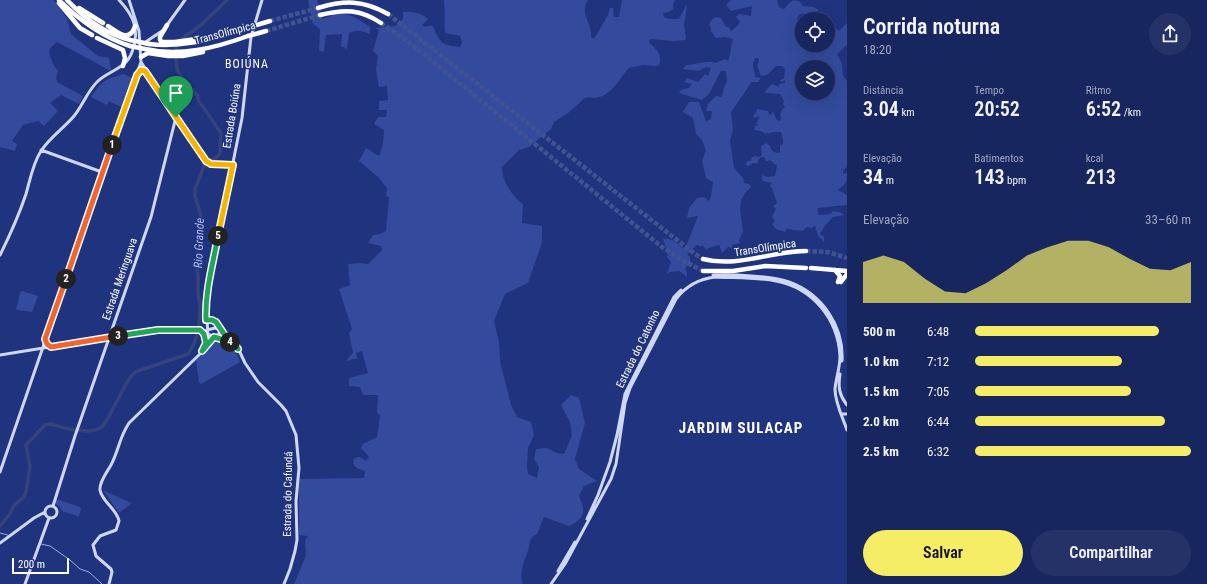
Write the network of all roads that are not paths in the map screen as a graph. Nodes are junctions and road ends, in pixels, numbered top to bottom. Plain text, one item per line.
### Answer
1 (58, 0) edge
2 (67, 0) edge
3 (70, 0) edge
4 (119, 0) edge
5 (124, 0) edge
6 (129, 0) edge
7 (185, 0) edge
8 (262, 0) edge
9 (318, 8) tunnel mouth
10 (388, 14) tunnel mouth
11 (320, 15) tunnel mouth
12 (270, 21) tunnel mouth
13 (103, 23) dead end
14 (381, 23) tunnel mouth
15 (167, 25) junction
16 (108, 26) dead end
17 (135, 26) junction
18 (266, 31) tunnel mouth
19 (92, 36) dead end
20 (97, 38) dead end
21 (174, 44) junction
22 (143, 50) junction
23 (169, 54) junction
24 (141, 60) junction
25 (122, 66) junction
26 (145, 71) junction
27 (137, 75) junction
28 (176, 117) junction
29 (179, 122) junction
30 (174, 124) junction
31 (43, 151) junction
32 (233, 165) junction
33 (101, 171) junction
34 (806, 251) tunnel mouth
35 (0, 255) edge
36 (703, 259) tunnel mouth
37 (806, 268) dead end
38 (811, 268) dead end
39 (835, 270) junction
40 (703, 271) tunnel mouth
41 (847, 273) edge
42 (786, 282) junction
43 (206, 320) junction
44 (207, 329) junction
45 (201, 331) junction
46 (222, 331) junction
47 (208, 334) junction
48 (214, 337) junction
49 (109, 338) junction
50 (45, 339) junction
51 (206, 343) junction
52 (51, 347) junction
53 (42, 348) junction
54 (238, 349) junction
55 (34, 350) junction
56 (202, 351) junction
57 (0, 355) edge
58 (40, 355) junction
59 (847, 405) edge
60 (841, 414) junction
61 (847, 414) edge
62 (847, 422) edge
63 (847, 429) edge
64 (0, 456) edge
65 (5, 458) junction
66 (610, 462) junction
67 (616, 464) junction
68 (0, 472) edge
69 (605, 478) junction
70 (611, 479) junction
71 (53, 506) junction
72 (44, 514) junction
73 (49, 518) junction
74 (0, 543) edge
75 (25, 584) edge
76 (109, 584) edge
77 (284, 584) edge
78 (550, 584) edge

1 - 19 highway
1 - 22 highway, bridge
2 - 21 highway, TransOlímpica, bridge
3 - 13 highway
4 - 5 street
4 - 17 street
6 - 22 street
7 - 15 street
8 - 32 street, Estrada Boiúna
9 - 10 highway
11 - 14 highway
12 - 21 highway, TransOlímpica, bridge
15 - 21 highway
15 - 22 street
16 - 17 highway
17 - 25 street
18 - 23 highway, TransOlímpica, bridge
20 - 25 highway
22 - 23 highway
22 - 24 street
23 - 24 highway
24 - 26 street
24 - 27 street
25 - 31 street
26 - 27 street
26 - 28 street
27 - 33 street
28 - 29 street
28 - 30 street, Estrada Meringuava
29 - 30 street
29 - 32 street
30 - 49 street, Estrada Meringuava
31 - 33 street
31 - 35 street
32 - 43 street, Estrada Boiúna
33 - 50 street
34 - 36 highway, TransOlímpica
37 - 40 highway, TransOlímpica
38 - 39 highway
39 - 41 highway
39 - 41 highway
42 - 59 street
42 - 60 street
42 - 66 street, Estrada do Catonho
42 - 67 street, Estrada do Catonho
43 - 44 street, Estrada Boiúna
43 - 46 street, Estrada do Cafundá
44 - 45 street
44 - 46 street
44 - 47 street, Estrada Boiúna
45 - 47 street
45 - 49 street
45 - 51 street
46 - 48 street
46 - 54 street, Estrada do Cafundá
47 - 48 street
47 - 51 street
48 - 54 street
48 - 56 street
49 - 52 street
49 - 71 street, Estrada Meringuava
50 - 52 street
50 - 53 street
51 - 56 street
52 - 53 street
53 - 55 street
53 - 58 street
54 - 77 street, Estrada do Cafundá
55 - 57 street
55 - 58 street
56 - 76 street
58 - 65 street
60 - 61 street
60 - 63 street
62 - 63 street
64 - 65 street
65 - 68 street
66 - 67 street
66 - 69 street, Estrada do Catonho
67 - 70 street, Estrada do Catonho
69 - 70 street
69 - 78 street, Estrada do Catonho
70 - 78 street, Estrada do Catonho
71 - 72 street
71 - 73 street
72 - 73 street
72 - 74 street
73 - 75 street

